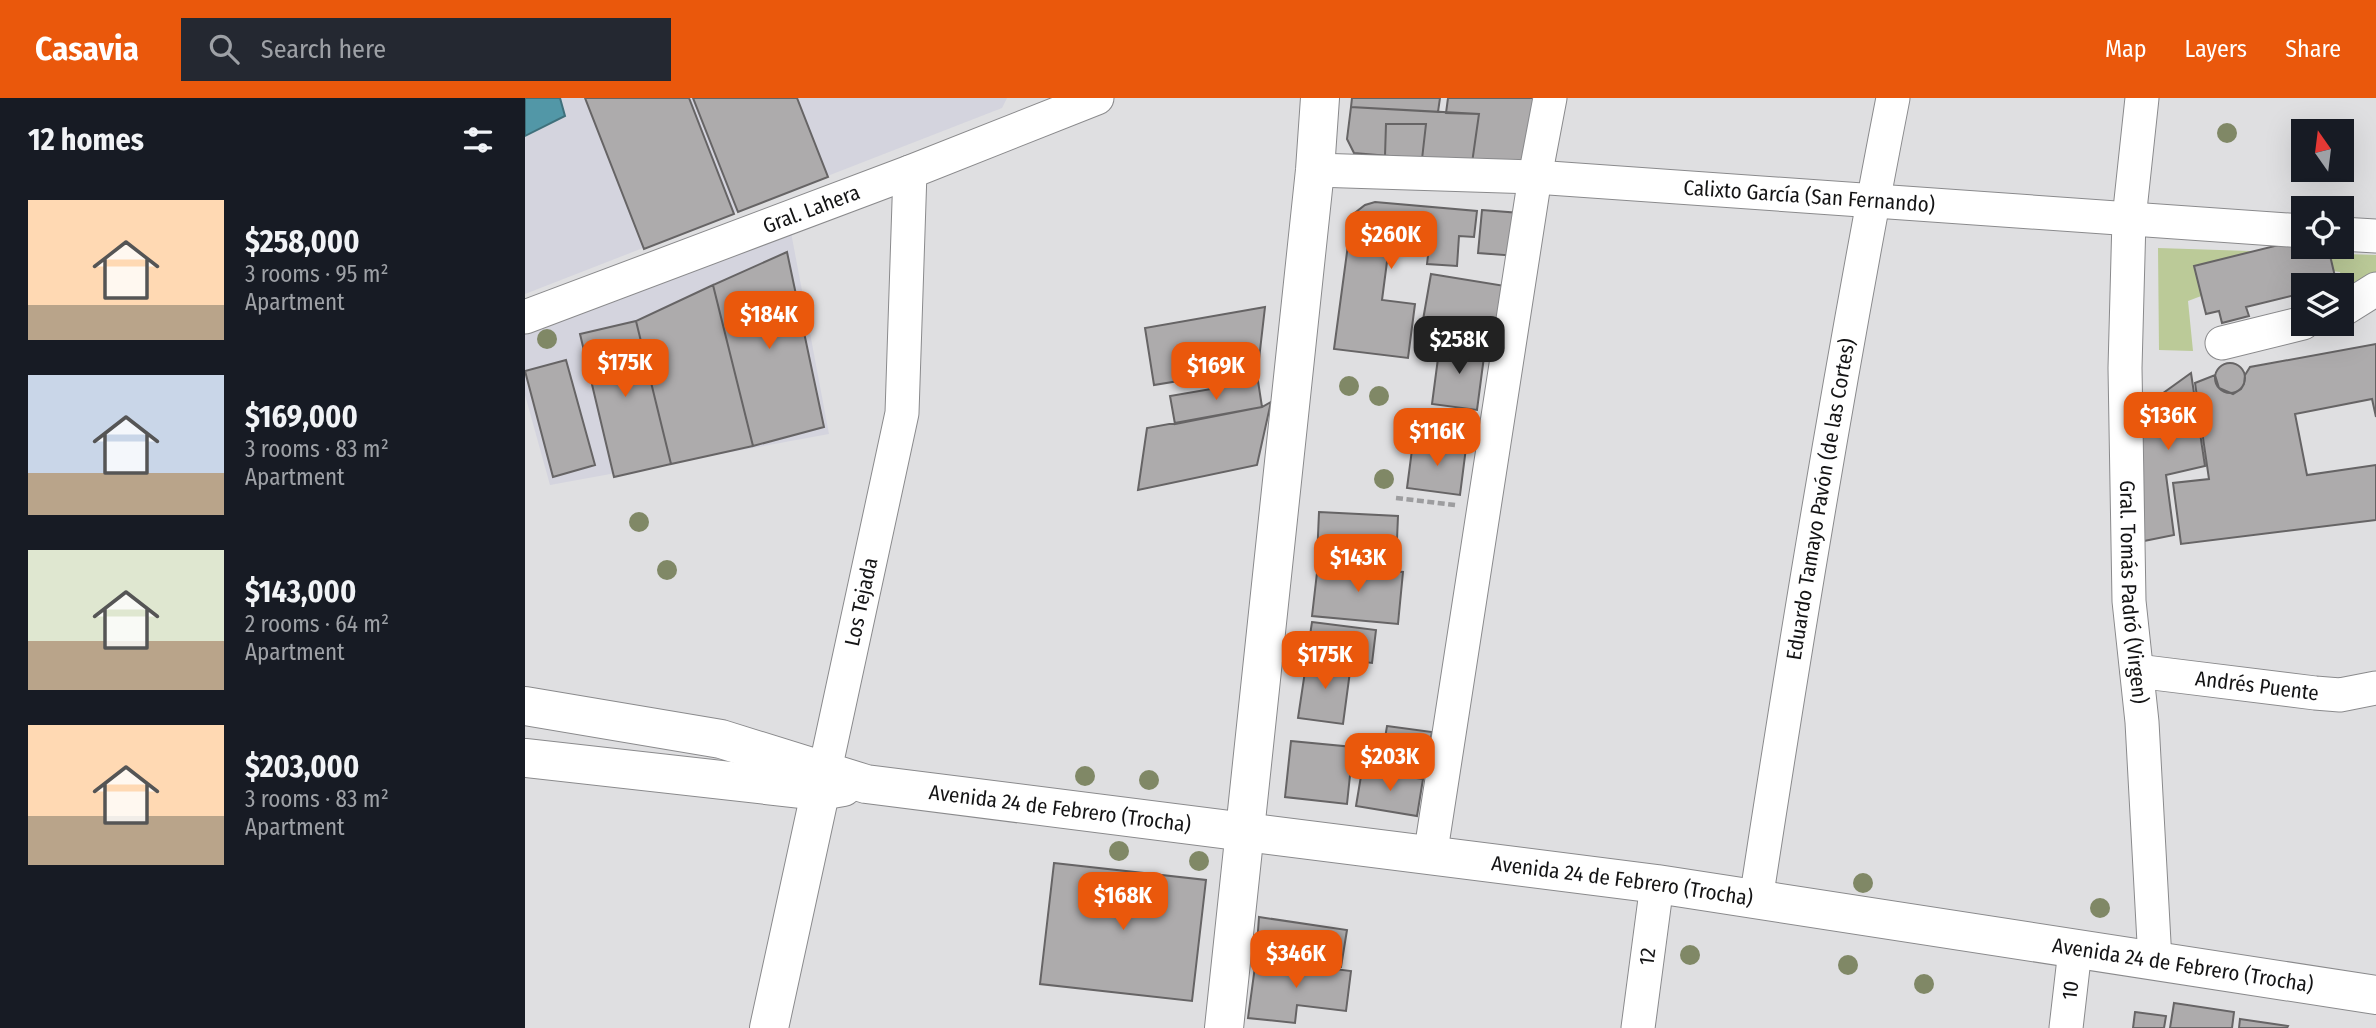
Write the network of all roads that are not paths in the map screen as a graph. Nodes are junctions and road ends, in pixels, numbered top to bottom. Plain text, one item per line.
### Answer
1 (1097, 98) edge
2 (1319, 98) edge
3 (1550, 98) edge
4 (1893, 98) edge
5 (2142, 98) edge
6 (1067, 105) edge
7 (1315, 170) junction
8 (910, 172) junction
9 (1535, 177) junction
10 (1873, 202) junction
11 (2129, 219) junction
12 (2291, 230) edge
13 (2354, 235) edge
14 (2376, 236) edge
15 (2376, 289) edge
16 (2354, 303) edge
17 (525, 317) edge
18 (2291, 326) edge
19 (2221, 343) dead end
20 (2137, 671) junction
21 (2376, 688) edge
22 (525, 706) edge
23 (525, 758) edge
24 (822, 781) junction
25 (1246, 831) junction
26 (1430, 857) junction
27 (1657, 884) junction
28 (1756, 900) junction
29 (2075, 950) junction
30 (2155, 961) junction
31 (2376, 995) edge
32 (769, 1028) edge
33 (1224, 1028) edge
34 (1638, 1028) edge
35 (2067, 1028) edge

1 - 6 street, Gral. Lahera
2 - 7 main road
3 - 9 street
4 - 10 street, Eduardo Tamayo Pavón (de las Cortes)
5 - 11 street, Gral. Tomás Padró (Virgen)
6 - 8 street, Gral. Lahera
7 - 9 street, Calixto García (San Fernando)
7 - 25 main road
8 - 17 street, Gral. Lahera
8 - 24 street, Los Tejada
9 - 10 street, Calixto García (San Fernando)
9 - 26 street
10 - 11 street, Calixto García (San Fernando)
10 - 28 street, Eduardo Tamayo Pavón (de las Cortes)
11 - 12 street, Calixto García (San Fernando)
11 - 20 street, Gral. Tomás Padró (Virgen)
13 - 14 street
15 - 16 street
18 - 19 street
20 - 21 street, Andrés Puente
20 - 30 street, Gral. Tomás Padró (Virgen)
22 - 24 main road
23 - 24 main road
24 - 25 main road, Avenida 24 de Febrero (Trocha)
24 - 32 main road, Los Tejada
25 - 26 main road, Avenida 24 de Febrero (Trocha)
25 - 33 main road
26 - 27 main road, Avenida 24 de Febrero (Trocha)
27 - 28 main road, Avenida 24 de Febrero (Trocha)
27 - 34 street, 12
28 - 29 main road, Avenida 24 de Febrero (Trocha)
29 - 30 main road, Avenida 24 de Febrero (Trocha)
29 - 35 street, 10
30 - 31 main road, Avenida 24 de Febrero (Trocha)

